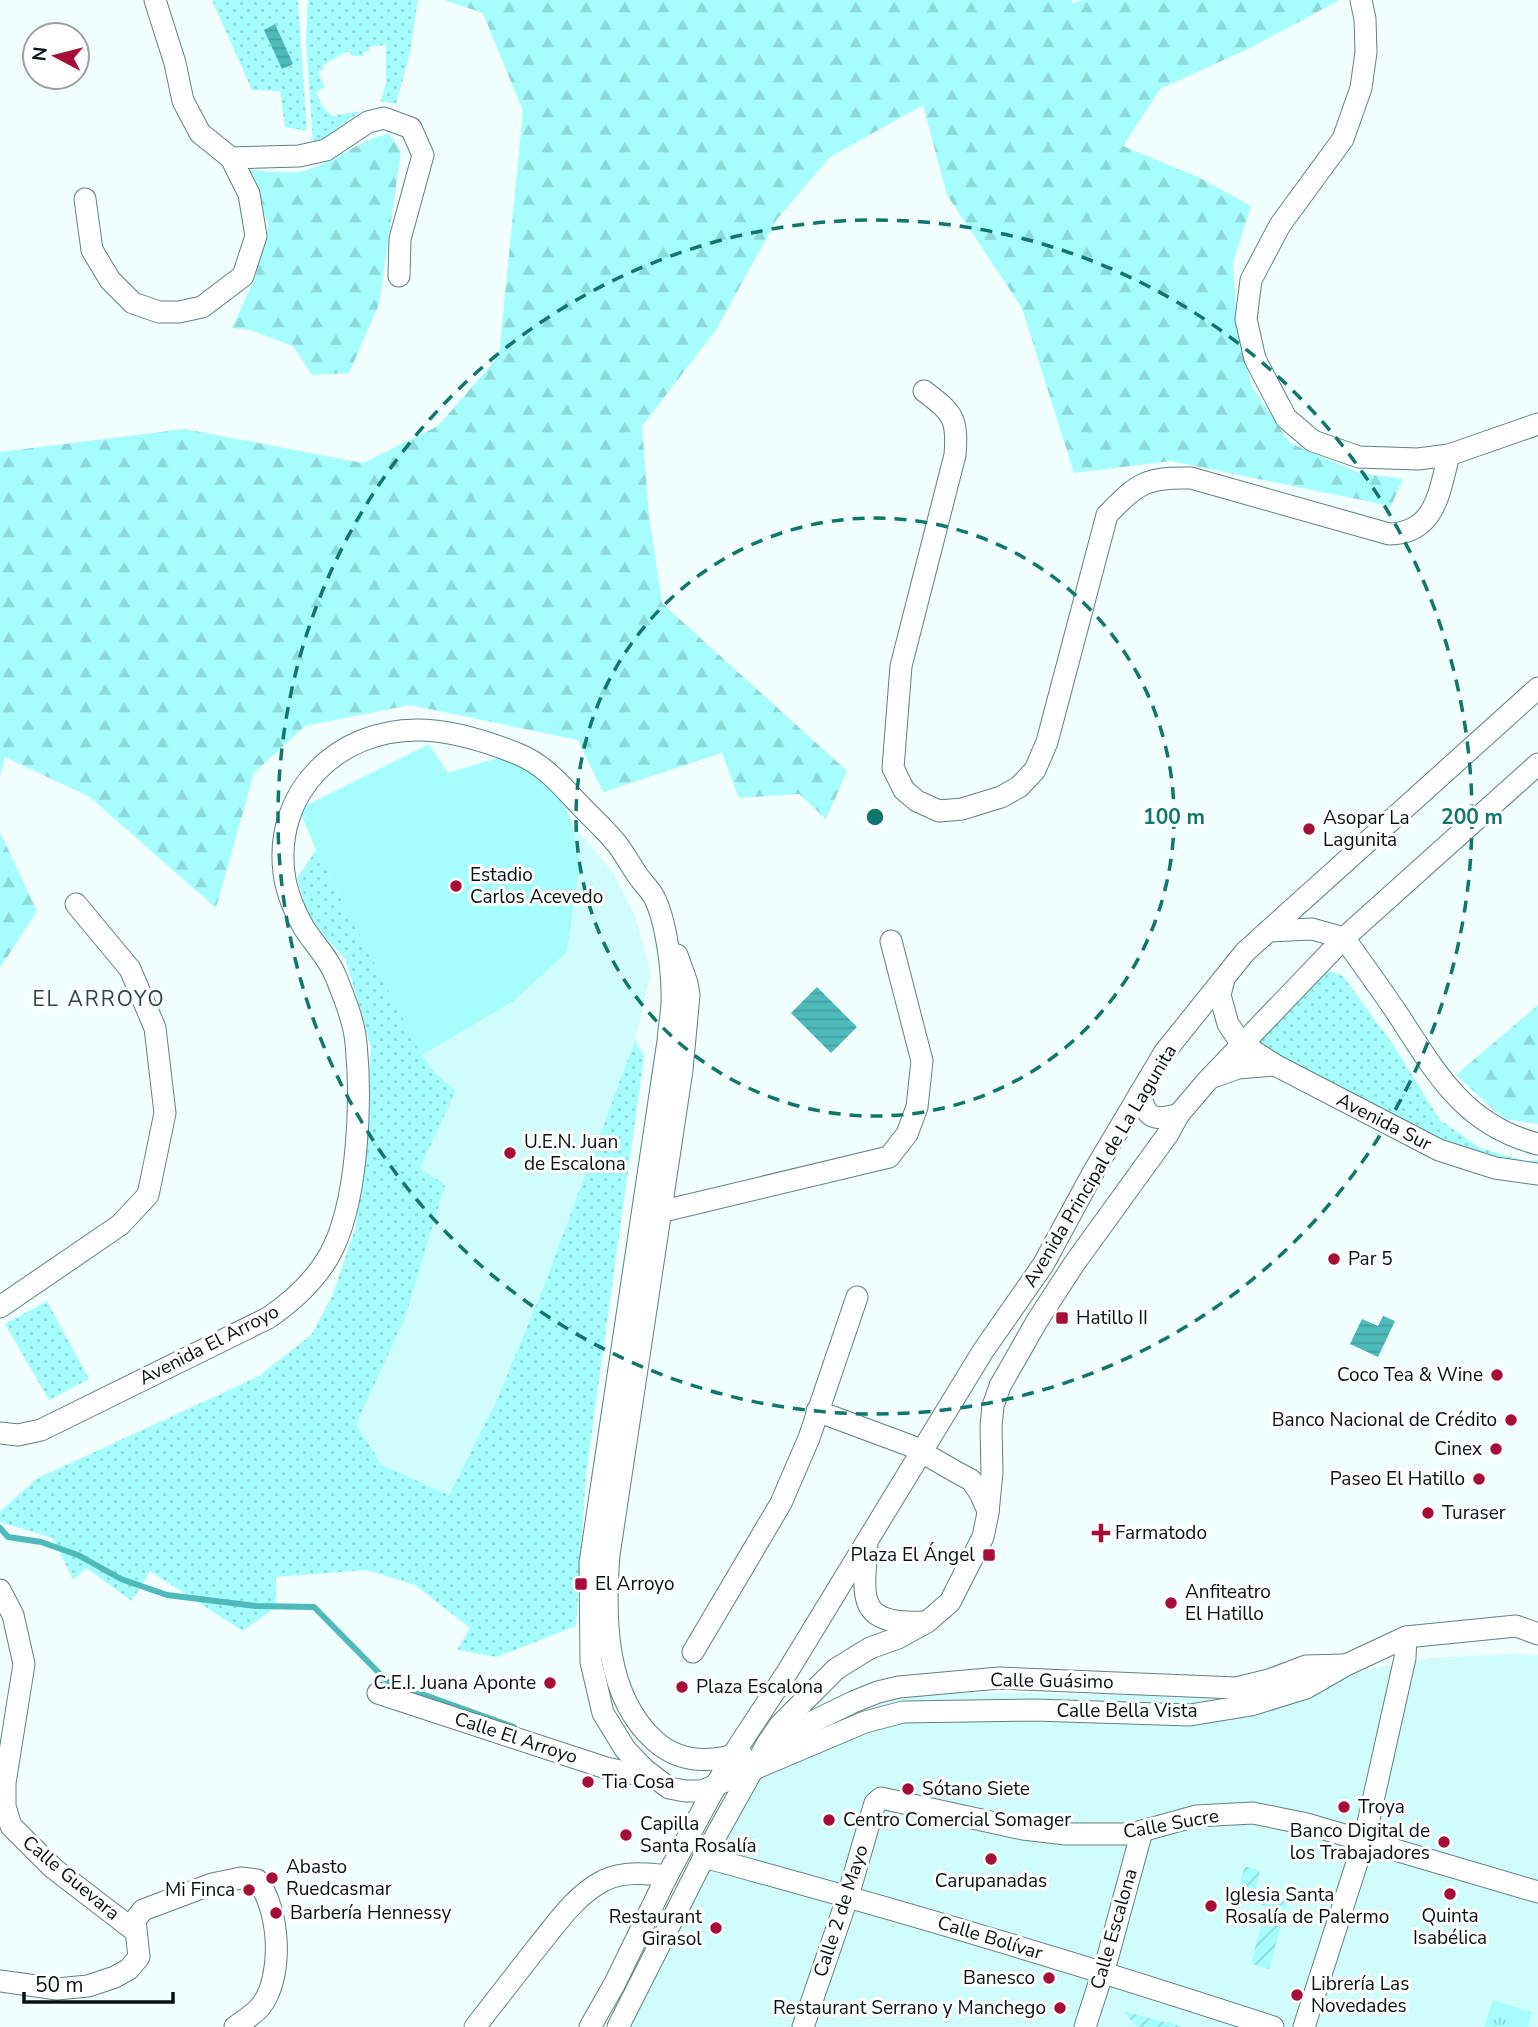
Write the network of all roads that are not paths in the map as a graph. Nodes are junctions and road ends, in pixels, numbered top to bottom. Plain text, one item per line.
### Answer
1 (155, 0) edge
2 (1361, 0) edge
3 (231, 158) junction
4 (85, 199) dead end
5 (399, 276) dead end
6 (924, 391) dead end
7 (1538, 424) edge
8 (1449, 454) junction
9 (1538, 688) edge
10 (1538, 764) edge
11 (76, 904) dead end
12 (1268, 931) junction
13 (1345, 938) junction
14 (891, 941) dead end
15 (1225, 977) junction
16 (1241, 1043) junction
17 (1275, 1065) junction
18 (1208, 1080) junction
19 (1140, 1093) junction
20 (1179, 1114) junction
21 (1538, 1144) edge
22 (1538, 1174) edge
23 (651, 1214) junction
24 (857, 1297) dead end
25 (0, 1307) edge
26 (817, 1411) junction
27 (0, 1433) edge
28 (923, 1453) junction
29 (988, 1513) junction
30 (867, 1543) junction
31 (0, 1590) edge
32 (927, 1622) junction
33 (1538, 1634) edge
34 (1406, 1637) junction
35 (692, 1652) dead end
36 (1346, 1665) junction
37 (378, 1693) dead end
38 (767, 1744) junction
39 (732, 1756) junction
40 (752, 1770) junction
41 (656, 1779) junction
42 (716, 1784) junction
43 (881, 1798) joint
44 (1142, 1831) junction
45 (1364, 1840) junction
46 (704, 1857) junction
47 (667, 1876) junction
48 (1538, 1892) edge
49 (848, 1896) junction
50 (135, 1931) junction
51 (1102, 1972) junction
52 (0, 1981) edge
53 (235, 2027) edge
54 (475, 2027) edge
55 (590, 2027) edge
56 (618, 2027) edge
57 (803, 2027) edge
58 (1085, 2027) edge
59 (1273, 2027) edge
60 (1304, 2027) edge

1 - 3 street
2 - 8 street
3 - 4 street
3 - 5 street
6 - 8 street
7 - 8 street
9 - 12 street, Avenida Principal de La Lagunita
10 - 13 street, Avenida Principal de La Lagunita
11 - 25 street
12 - 13 street
12 - 15 street, Avenida Principal de La Lagunita
13 - 16 street, Avenida Principal de La Lagunita
13 - 21 street
14 - 23 street
15 - 16 street
15 - 19 street, Avenida Principal de La Lagunita
16 - 17 street, Avenida Sur
16 - 18 street, Avenida Principal de La Lagunita
17 - 18 street
17 - 22 street, Avenida Sur
18 - 20 street, Avenida Principal de La Lagunita
19 - 20 street
19 - 28 street, Avenida Principal de La Lagunita
20 - 29 street, Avenida Principal de La Lagunita
23 - 27 street, Avenida El Arroyo
23 - 39 street, Avenida El Arroyo
23 - 41 street, Avenida El Arroyo
24 - 26 street
26 - 28 street
26 - 35 street
28 - 29 street
28 - 30 street, Avenida Principal de La Lagunita
29 - 32 street, Avenida Principal de La Lagunita
30 - 32 street
30 - 39 street, Avenida Principal de La Lagunita
31 - 50 street, Calle Guevara
32 - 38 street, Avenida Principal de La Lagunita
33 - 34 street, Calle Bella Vista
34 - 36 street, Calle Bella Vista
34 - 45 street
36 - 38 street, Calle Guásimo
36 - 40 street, Calle Bella Vista
37 - 41 street, Calle El Arroyo
38 - 39 street, Avenida El Arroyo
38 - 40 street, Avenida Principal de La Lagunita
39 - 42 street, Avenida Principal de La Lagunita
40 - 42 street, Avenida El Arroyo
40 - 46 street, Avenida Principal de La Lagunita
41 - 42 street, Avenida El Arroyo
42 - 47 street, Avenida Principal de La Lagunita
43 - 44 street, Calle Sucre
43 - 49 street, Calle 2 de Mayo
44 - 45 street, Calle Sucre
44 - 51 street, Calle Escalona
45 - 48 street, Calle Sucre
45 - 60 street
46 - 49 street, Calle Bolívar
46 - 56 street, Avenida Principal de La Lagunita
47 - 54 street
47 - 55 street, Avenida Principal de La Lagunita
49 - 51 street, Calle Bolívar
49 - 57 street, Calle 2 de Mayo
50 - 52 street
50 - 53 street
51 - 58 street, Calle Escalona
51 - 59 street, Calle Bolívar

